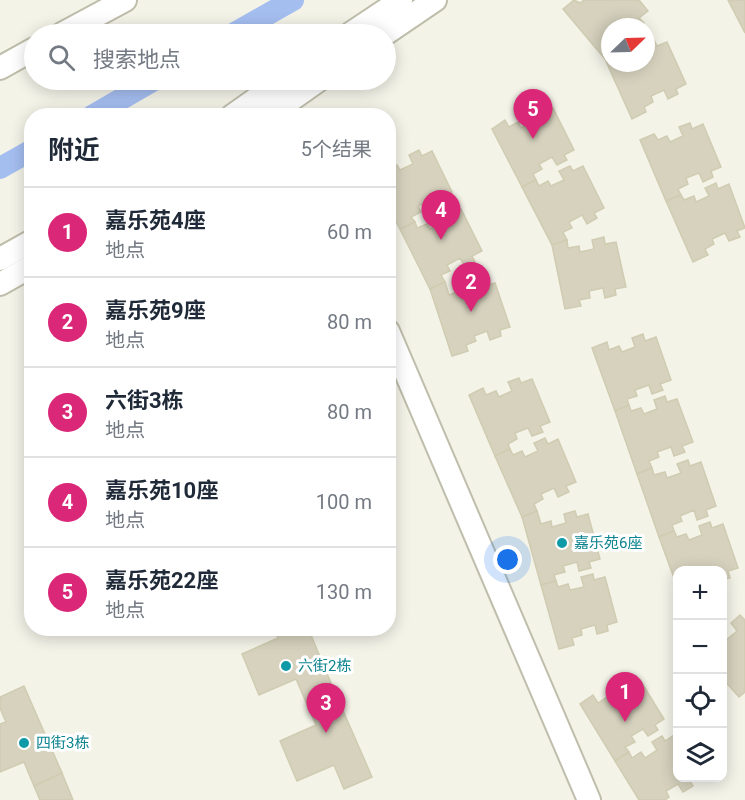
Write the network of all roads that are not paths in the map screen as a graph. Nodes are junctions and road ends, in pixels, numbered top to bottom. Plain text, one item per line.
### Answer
1 (125, 0) edge
2 (401, 0) edge
3 (435, 0) edge
4 (81, 24) edge
5 (365, 24) edge
6 (396, 27) edge
7 (24, 55) edge
8 (0, 68) edge
9 (288, 94) edge
10 (252, 108) edge
11 (275, 108) edge
12 (24, 246) edge
13 (0, 259) edge
14 (24, 270) edge
15 (0, 284) edge
16 (396, 350) edge
17 (589, 800) edge

1 - 4 street
2 - 5 street
3 - 6 street
7 - 8 street
9 - 10 street
9 - 11 street
12 - 13 street
14 - 15 street
16 - 17 street

